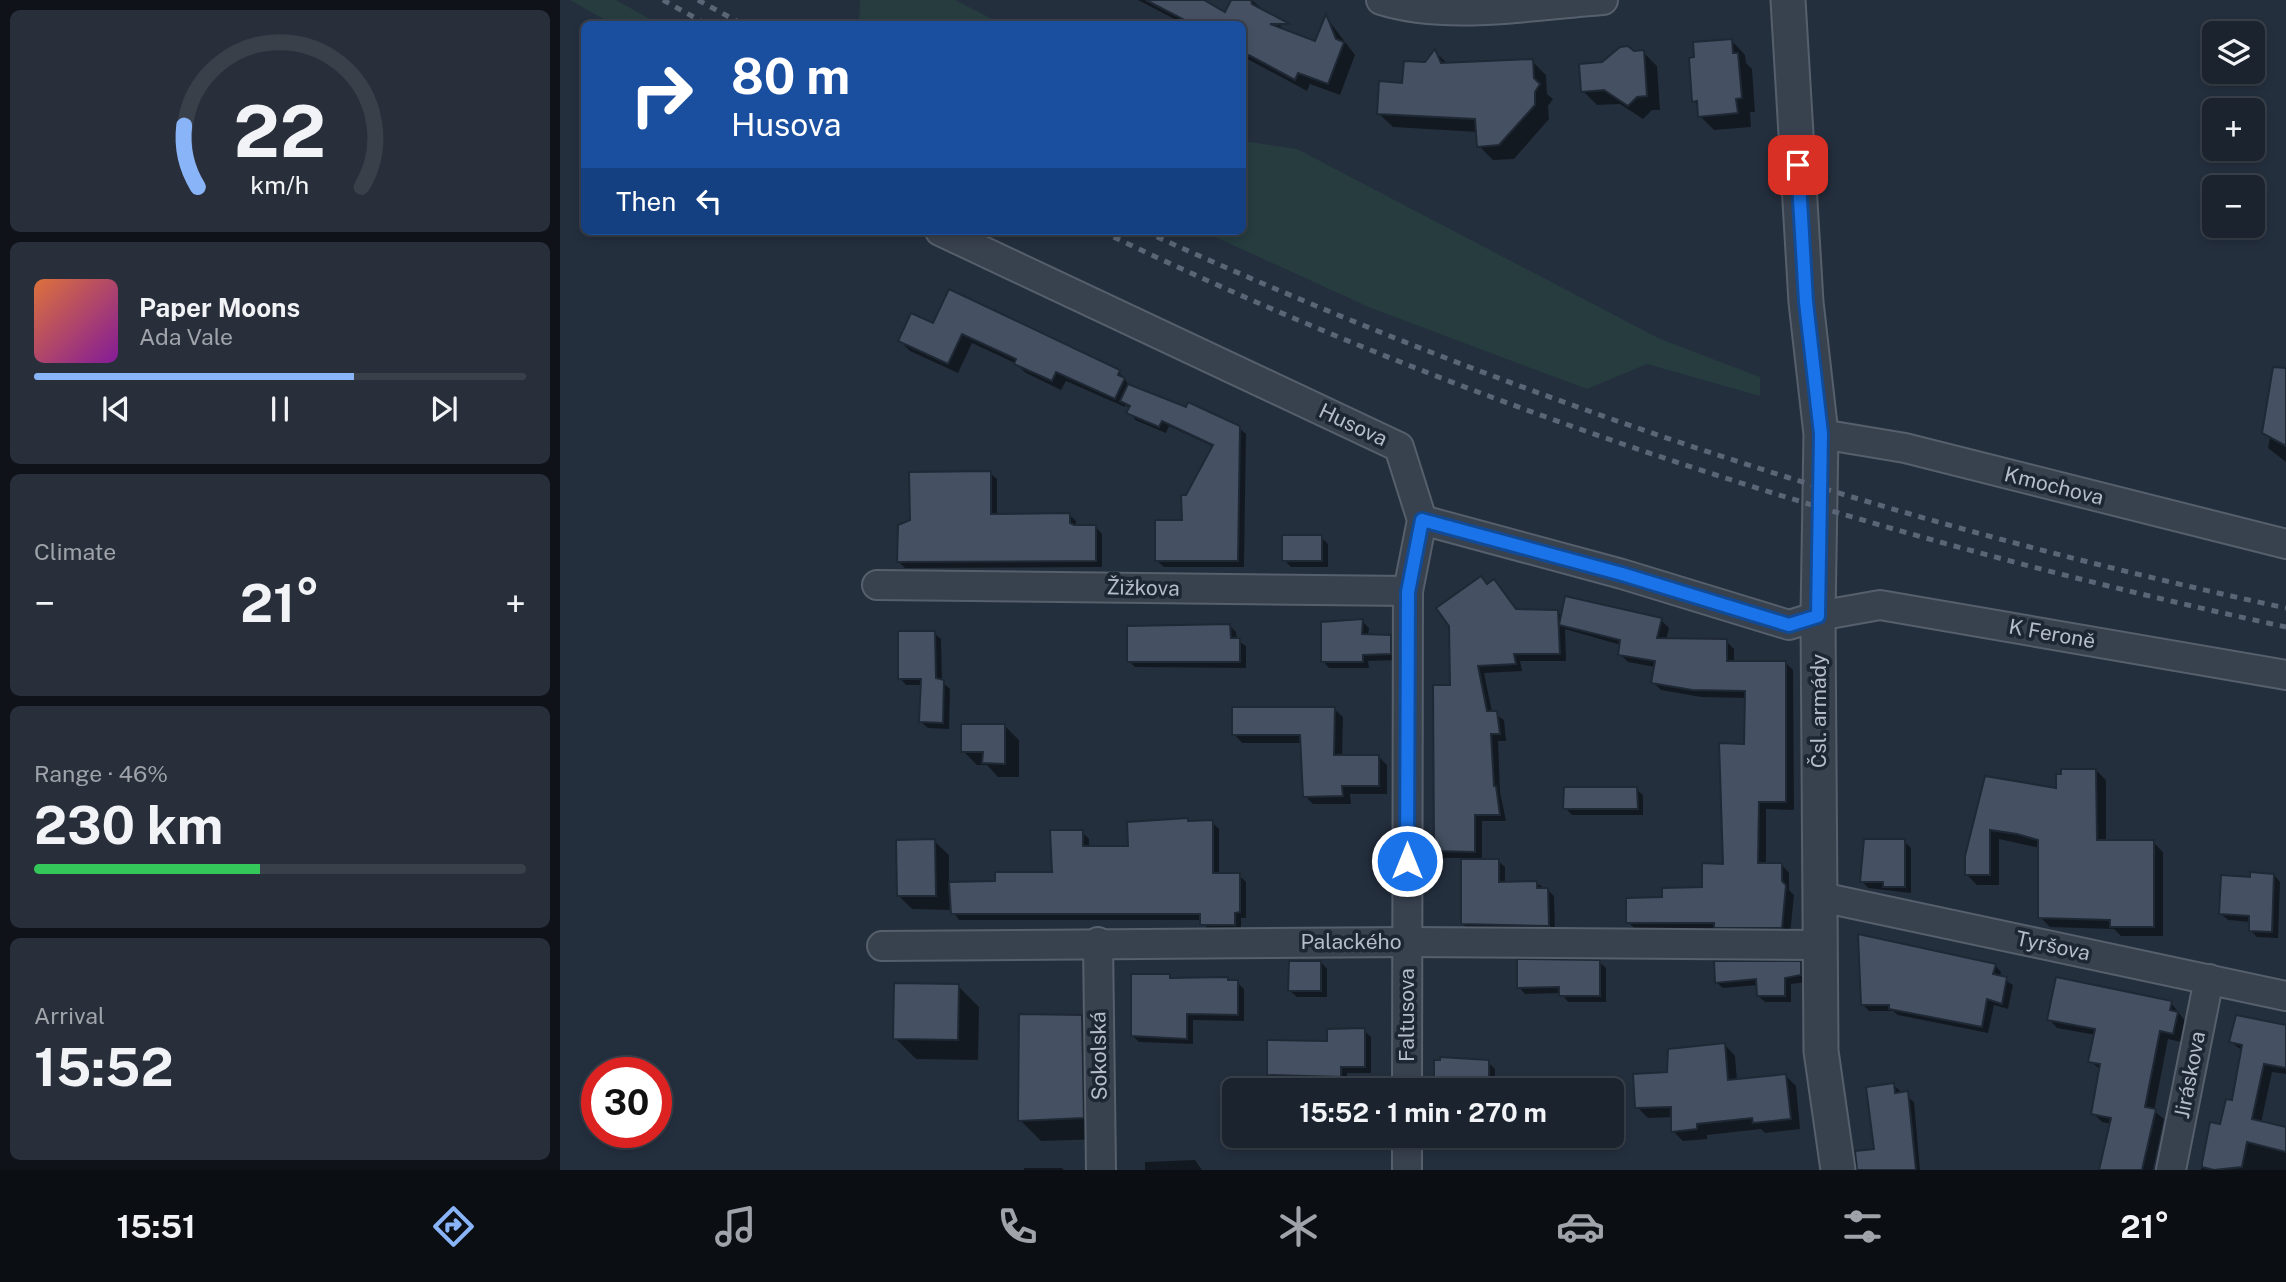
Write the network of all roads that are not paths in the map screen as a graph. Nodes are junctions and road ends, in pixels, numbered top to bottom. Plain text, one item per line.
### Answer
1 (1381, 0) edge
2 (1603, 0) edge
3 (1788, 0) edge
4 (948, 235) edge
5 (1821, 434) junction
6 (1422, 520) junction
7 (2286, 544) edge
8 (877, 585) dead end
9 (1408, 592) junction
10 (1818, 616) junction
11 (2286, 675) edge
12 (1821, 897) junction
13 (1407, 942) junction
14 (1097, 943) junction
15 (1821, 945) junction
16 (882, 946) dead end
17 (2209, 979) junction
18 (2286, 996) edge
19 (1407, 1078) edge
20 (1407, 1148) edge
21 (1101, 1170) edge
22 (1407, 1170) edge
23 (1838, 1170) edge
24 (2171, 1170) edge

1 - 2 street
3 - 5 street, Čsl. armády
4 - 6 street, Husova
5 - 7 street, Kmochova
5 - 10 street, Čsl. armády
6 - 9 street, Faltusova
6 - 10 street
8 - 9 street, Žižkova
9 - 13 street, Faltusova
10 - 11 street, K Feroně
10 - 12 street, Čsl. armády
12 - 15 street, Čsl. armády
12 - 17 street, Tyršova
13 - 14 street, Palackého
13 - 15 street, Palackého
13 - 19 street, Faltusova
14 - 16 street, Palackého
14 - 21 street, Sokolská
15 - 23 street, Čsl. armády
17 - 18 street, Tyršova
17 - 24 street, Jiráskova
20 - 22 street

